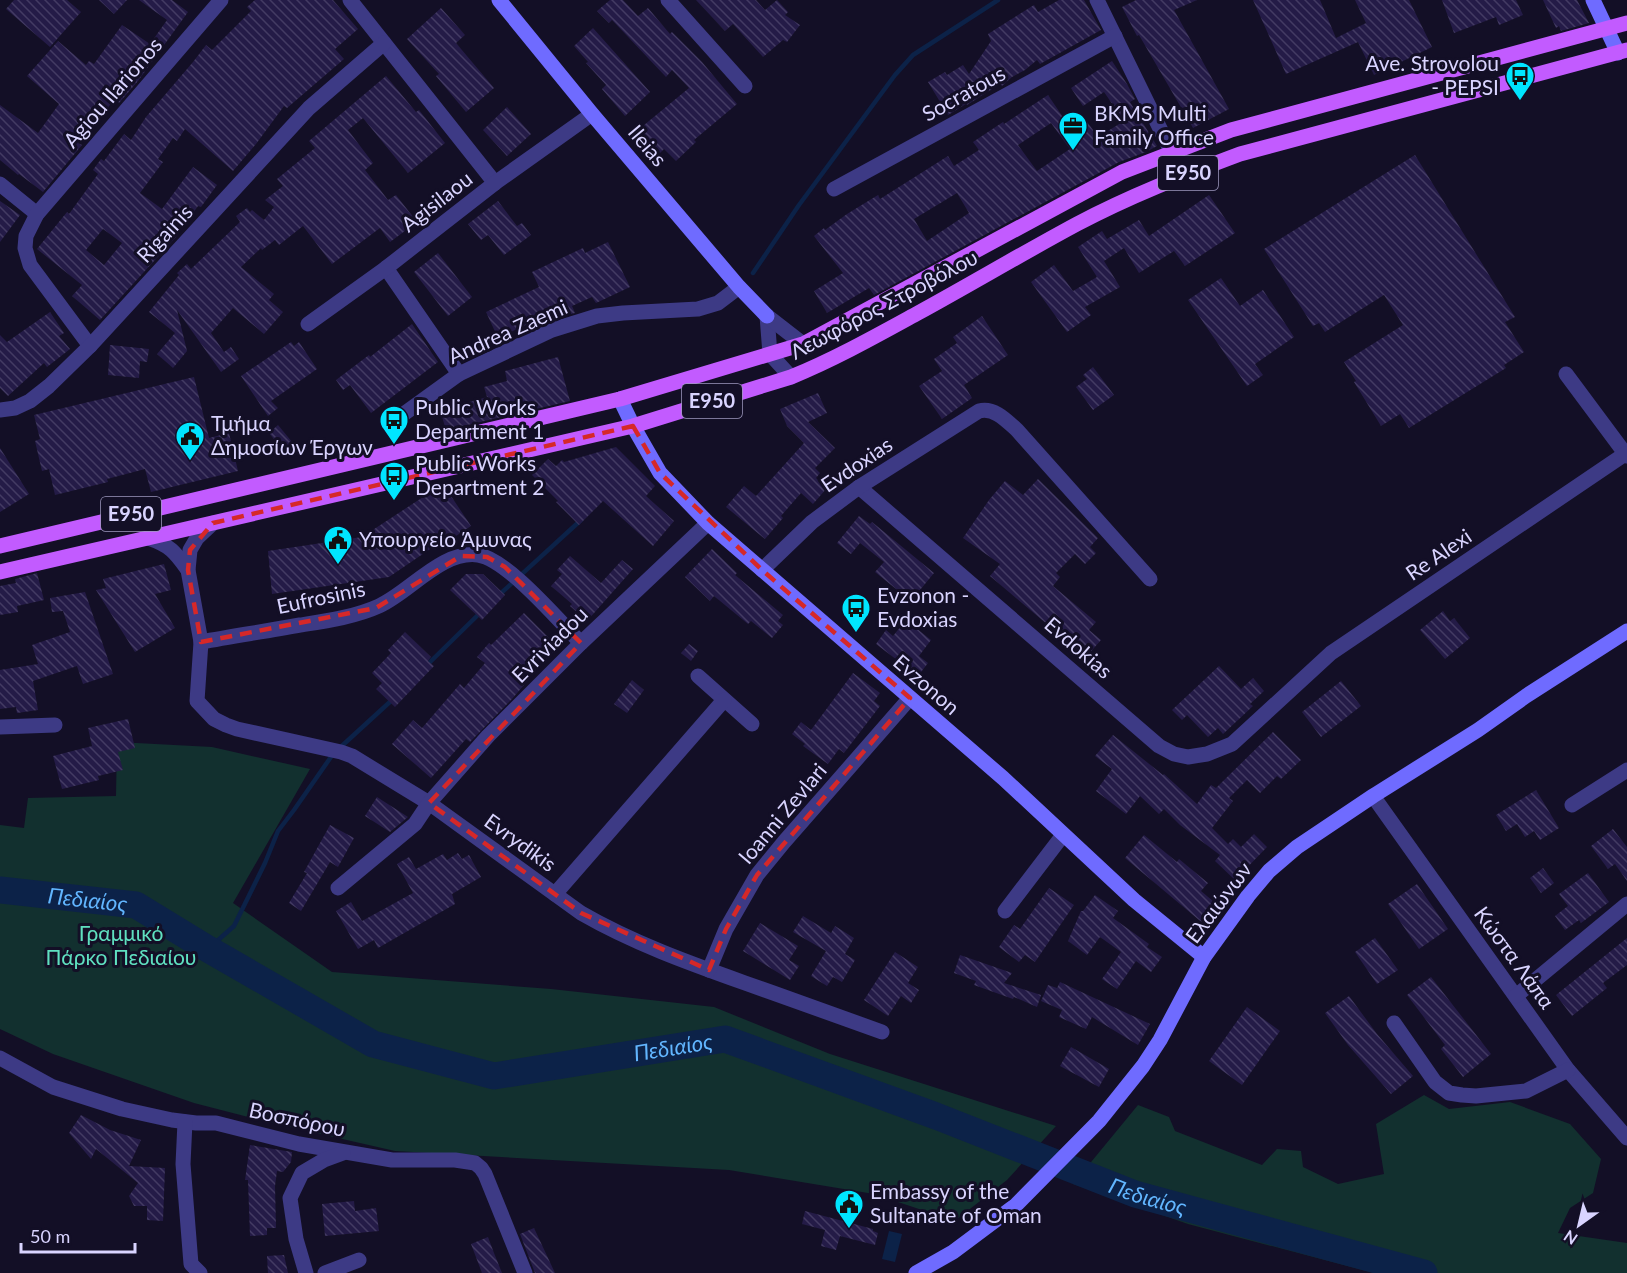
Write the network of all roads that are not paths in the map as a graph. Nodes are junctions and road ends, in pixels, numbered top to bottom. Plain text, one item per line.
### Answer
1 (221, 0) edge
2 (350, 0) edge
3 (499, 0) edge
4 (668, 0) edge
5 (1097, 0) edge
6 (1593, 0) edge
7 (1627, 23) edge
8 (1607, 28) junction
9 (1115, 36) junction
10 (384, 43) junction
11 (1622, 51) edge
12 (745, 86) dead end
13 (592, 114) junction
14 (1172, 153) junction
15 (495, 183) junction
16 (0, 184) edge
17 (834, 189) dead end
18 (37, 214) junction
19 (386, 268) junction
20 (739, 287) junction
21 (767, 316) junction
22 (308, 324) dead end
23 (803, 344) junction
24 (90, 346) junction
25 (770, 354) junction
26 (1566, 374) dead end
27 (459, 375) junction
28 (791, 377) junction
29 (620, 399) junction
30 (0, 410) edge
31 (405, 413) dead end
32 (633, 426) junction
33 (1626, 455) edge
34 (859, 487) junction
35 (708, 523) junction
36 (213, 524) junction
37 (148, 538) junction
38 (0, 546) edge
39 (188, 570) junction
40 (762, 570) junction
41 (0, 572) edge
42 (1150, 579) dead end
43 (1627, 631) edge
44 (201, 642) junction
45 (581, 643) junction
46 (698, 676) dead end
47 (909, 698) junction
48 (1282, 698) joint
49 (724, 700) junction
50 (752, 724) dead end
51 (55, 725) dead end
52 (0, 727) edge
53 (1627, 770) edge
54 (1373, 796) junction
55 (429, 803) junction
56 (1572, 805) dead end
57 (1064, 835) junction
58 (338, 888) dead end
59 (555, 894) junction
60 (1627, 904) edge
61 (1005, 911) dead end
62 (1204, 957) junction
63 (709, 970) junction
64 (1516, 996) junction
65 (1394, 1023) dead end
66 (882, 1032) dead end
67 (0, 1058) edge
68 (1568, 1070) junction
69 (185, 1122) junction
70 (1627, 1138) edge
71 (346, 1152) junction
72 (359, 1260) dead end
73 (200, 1273) edge
74 (306, 1273) edge
75 (325, 1273) edge
76 (525, 1273) edge
77 (916, 1273) edge

1 - 18 street, Agiou Ilarionos
2 - 10 street
3 - 13 street, Ileias
4 - 12 street
5 - 9 street
6 - 8 street
7 - 8 main road, Λεωφόρος Στροβόλου / E950
8 - 11 street
8 - 14 main road, Λεωφόρος Στροβόλου / E950
9 - 14 street
9 - 17 street, Socratous
10 - 15 street
10 - 24 street, Rigainis
11 - 28 main road, Λεωφόρος Στροβόλου / E950
13 - 15 street, Agisilaou
13 - 20 street, Ileias
14 - 23 main road, Λεωφόρος Στροβόλου / E950
15 - 19 street, Agisilaou
16 - 18 street
18 - 24 street
19 - 22 street, Agisilaou
19 - 27 street
20 - 21 street, Ileias
20 - 27 street, Andrea Zaemi
21 - 23 street, Ileias
21 - 25 street
23 - 25 main road, Λεωφόρος Στροβόλου / E950
24 - 30 street, Rigainis
25 - 28 street
25 - 29 main road, Λεωφόρος Στροβόλου / E950
26 - 33 street
27 - 31 street, Andrea Zaemi
28 - 32 main road, Λεωφόρος Στροβόλου / E950
29 - 32 street, Evzonon
29 - 38 main road, Λεωφόρος Στροβόλου / E950
32 - 35 street, Evzonon
32 - 36 main road, Λεωφόρος Στροβόλου / E950
33 - 48 street, Re Alexi
34 - 40 street, Evdoxias
34 - 42 street, Evdoxias
34 - 48 street, Evdokias
35 - 40 street, Evzonon
35 - 45 street, Evriviadou
36 - 37 main road, Λεωφόρος Στροβόλου / E950
36 - 39 street
37 - 39 street
37 - 41 main road, Λεωφόρος Στροβόλου / E950
39 - 44 street, Evrydikis
40 - 47 street, Evzonon
43 - 54 street, Ελαιώνων
44 - 45 street, Eufrosinis
44 - 55 street, Evrydikis
45 - 55 street, Evriviadou
46 - 49 street
47 - 57 street, Evzonon
47 - 63 street, Ioanni Zevlari
49 - 50 street
49 - 59 street
51 - 52 street
53 - 56 street
54 - 62 street, Ελαιώνων
54 - 64 street, Κώστα Λάπα
55 - 58 street, Evriviadou
55 - 59 street, Evrydikis
57 - 61 street
57 - 62 street, Evzonon
59 - 63 street, Evrydikis
60 - 64 street
62 - 77 street, Ελαιώνων
63 - 66 street, Evrydikis
64 - 68 street, Κώστα Λάπα
65 - 68 street
67 - 69 street, Βοσπόρου
68 - 70 street, Κώστα Λάπα
69 - 71 street, Βοσπόρου
69 - 73 street
71 - 74 street
71 - 76 street, Βοσπόρου
72 - 75 street

